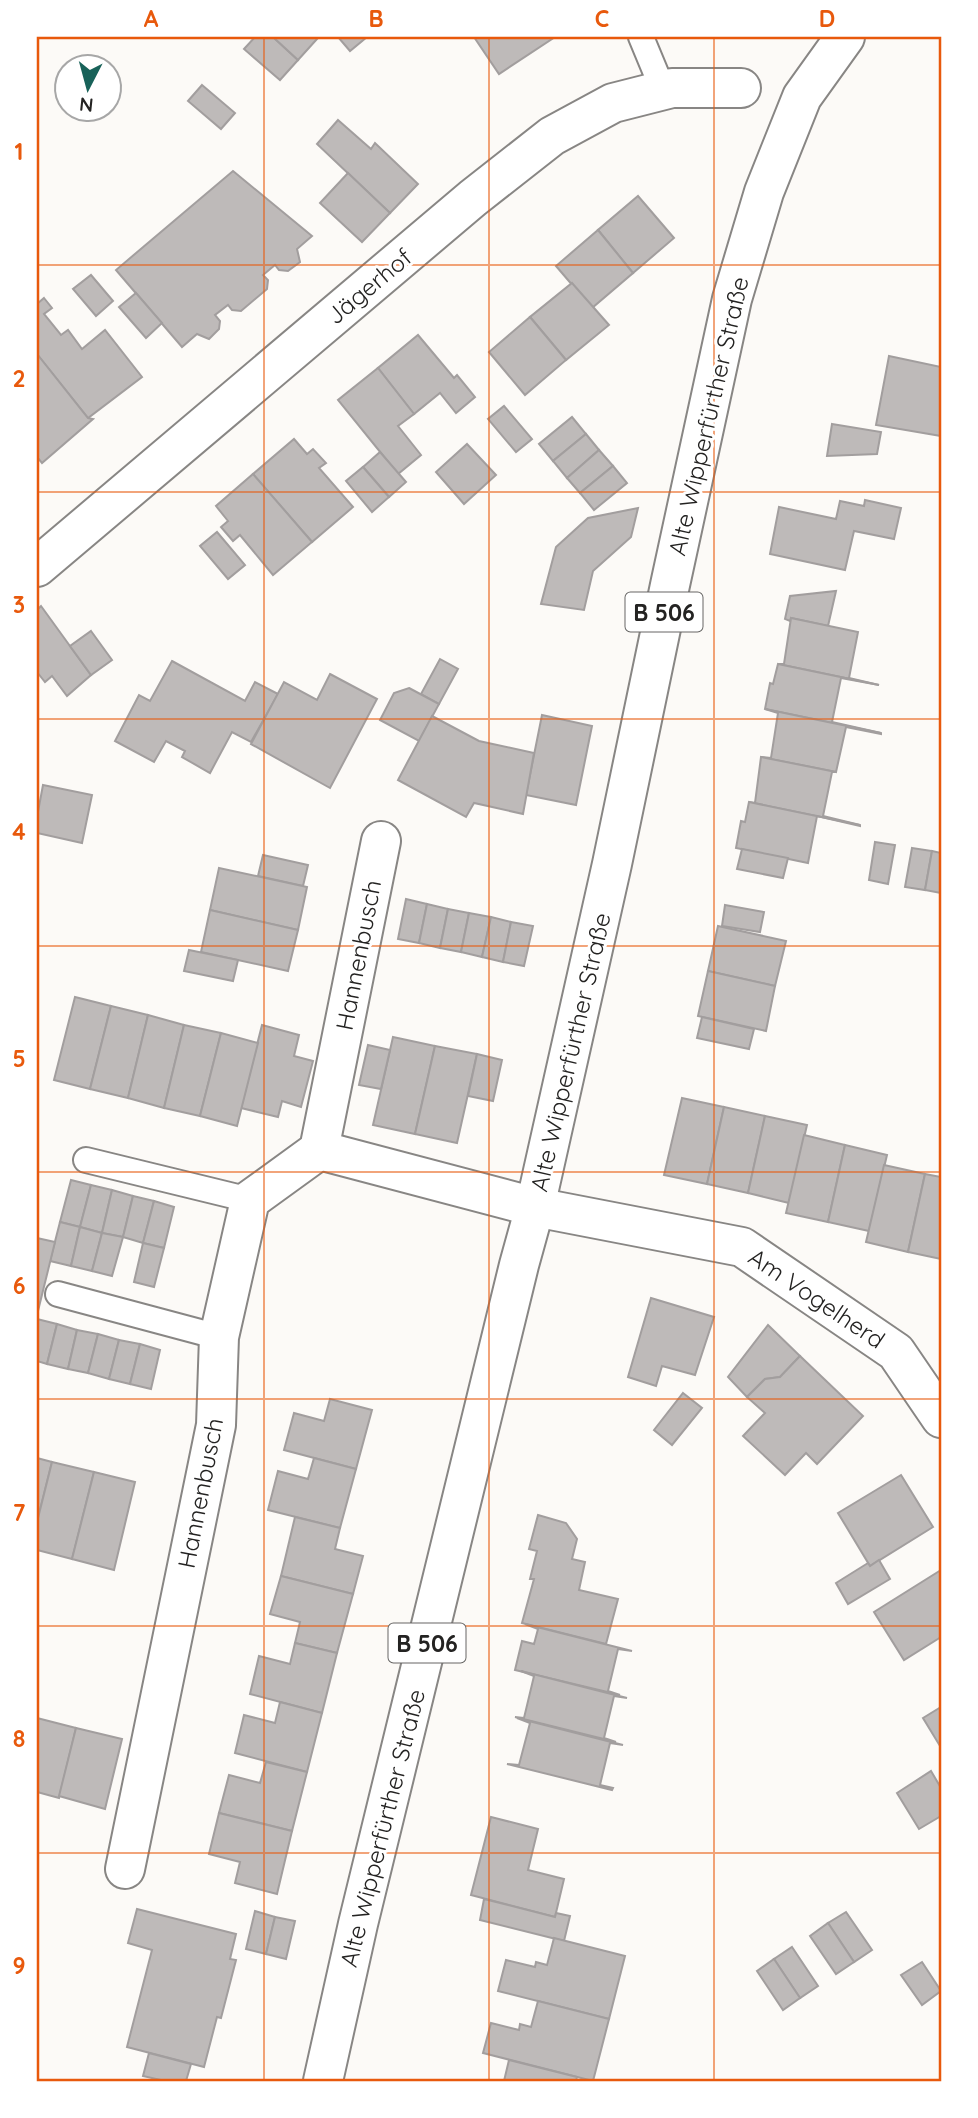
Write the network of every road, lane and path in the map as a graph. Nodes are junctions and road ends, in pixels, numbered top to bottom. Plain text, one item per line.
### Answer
1 (641, 37) edge
2 (845, 37) edge
3 (741, 88) dead end
4 (663, 90) junction
5 (37, 567) edge
6 (381, 841) dead end
7 (319, 1150) junction
8 (86, 1160) dead end
9 (250, 1200) junction
10 (535, 1207) junction
11 (58, 1294) dead end
12 (219, 1336) junction
13 (941, 1418) edge
14 (125, 1869) dead end
15 (323, 2081) edge

1 - 4 lane
2 - 10 street, Alte Wipperfürther Straße / B 506
3 - 4 street, Jägerhof
4 - 5 street, Jägerhof
6 - 7 street, Hannenbusch
7 - 9 street
7 - 10 street
8 - 9 lane
9 - 12 street, Hannenbusch
10 - 13 street, Am Vogelherd
10 - 15 street, Alte Wipperfürther Straße / B 506
11 - 12 lane
12 - 14 street, Hannenbusch

